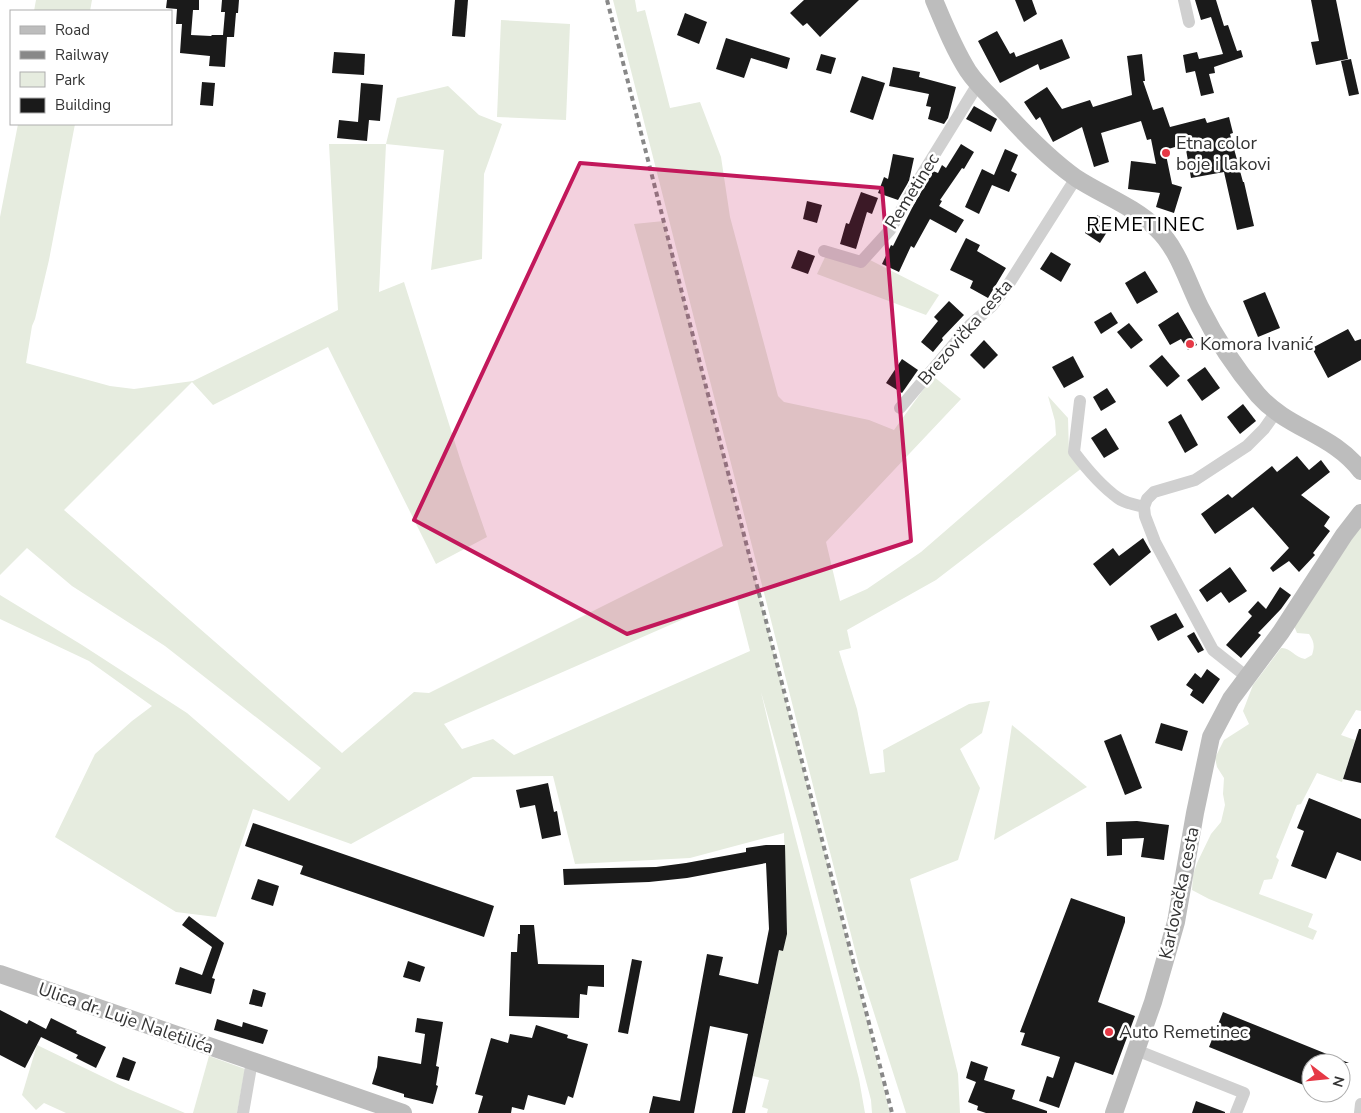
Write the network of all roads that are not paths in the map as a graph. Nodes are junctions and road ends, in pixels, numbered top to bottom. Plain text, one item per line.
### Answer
1 (934, 0) edge
2 (1184, 0) edge
3 (1189, 22) dead end
4 (978, 84) junction
5 (1076, 178) junction
6 (824, 251) dead end
7 (1080, 401) dead end
8 (900, 408) dead end
9 (1276, 412) junction
10 (1361, 470) edge
11 (1144, 507) junction
12 (1361, 513) edge
13 (1246, 677) junction
14 (0, 974) edge
15 (1136, 1050) junction
16 (252, 1061) junction
17 (1361, 1104) edge
18 (243, 1113) edge
19 (403, 1113) edge
20 (1114, 1113) edge
21 (1236, 1113) edge
22 (1360, 1113) edge

1 - 4 main road
2 - 3 street
4 - 5 main road
4 - 6 street, Remetinec
5 - 8 street, Brezovička cesta
5 - 9 main road
7 - 11 street
9 - 10 main road
9 - 11 street
11 - 13 street
12 - 13 main road, Karlovačka cesta
13 - 15 main road, Karlovačka cesta
14 - 16 main road, Ulica dr. Luje Naletilića
15 - 20 main road, Karlovačka cesta
15 - 21 street
16 - 18 street
16 - 19 main road, Ulica dr. Luje Naletilića
17 - 22 street

